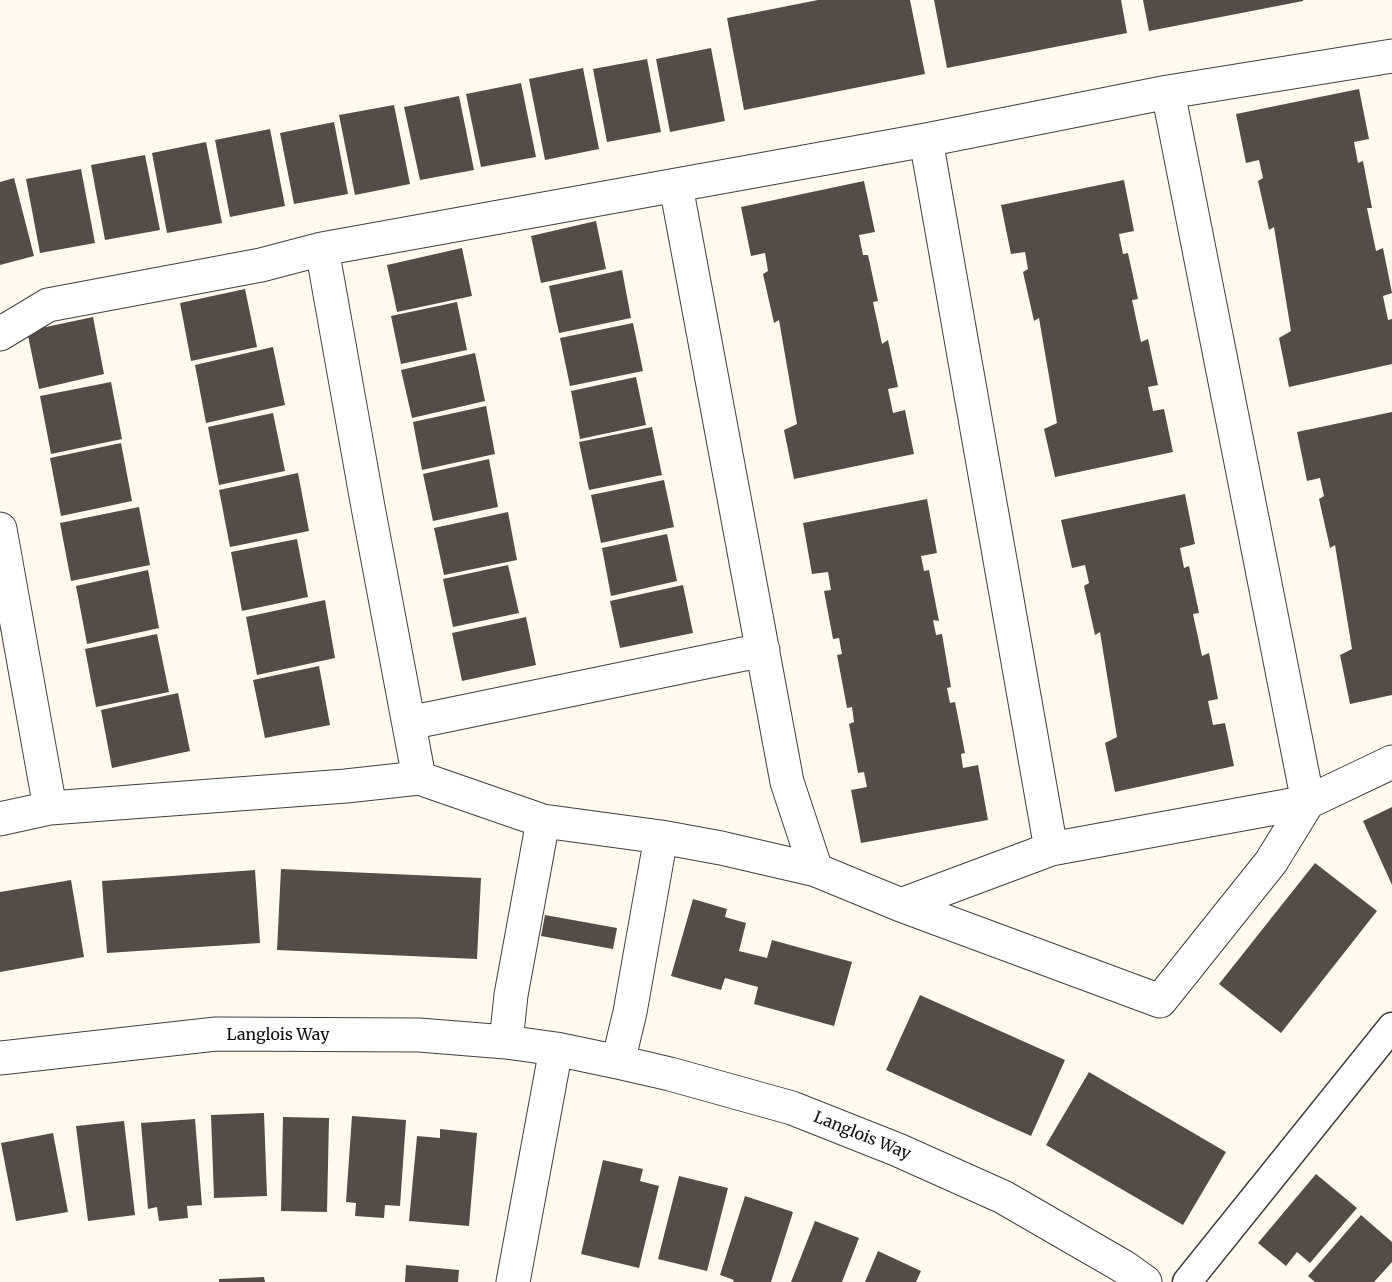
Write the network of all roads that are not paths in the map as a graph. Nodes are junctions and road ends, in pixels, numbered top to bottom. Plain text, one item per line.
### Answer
1 (1392, 56) edge
2 (1168, 92) junction
3 (926, 140) junction
4 (676, 186) junction
5 (322, 249) junction
6 (0, 334) edge
7 (0, 529) edge
8 (763, 650) junction
9 (409, 723) junction
10 (1392, 762) edge
11 (419, 778) junction
12 (1308, 802) junction
13 (50, 808) junction
14 (0, 819) edge
15 (543, 821) junction
16 (661, 837) junction
17 (1051, 849) junction
18 (816, 870) junction
19 (901, 905) junction
20 (1392, 1028) edge
21 (506, 1042) junction
22 (556, 1049) junction
23 (0, 1058) edge
24 (618, 1062) junction
25 (513, 1282) edge
26 (1145, 1282) edge
27 (1187, 1282) edge

1 - 2 street
2 - 3 street
2 - 12 street
3 - 4 street
3 - 17 street
4 - 5 street
4 - 8 street
5 - 6 street
5 - 9 street
7 - 13 street
8 - 9 street
8 - 18 street
9 - 11 street
10 - 12 street
11 - 13 street
11 - 15 street
12 - 17 street
12 - 19 street
13 - 14 street
15 - 16 street
15 - 21 street
16 - 18 street
16 - 24 street
17 - 19 street
18 - 19 street
20 - 27 lane
21 - 22 street, Langlois Way
21 - 23 street, Langlois Way
22 - 24 street, Langlois Way
22 - 25 street
24 - 26 street, Langlois Way

